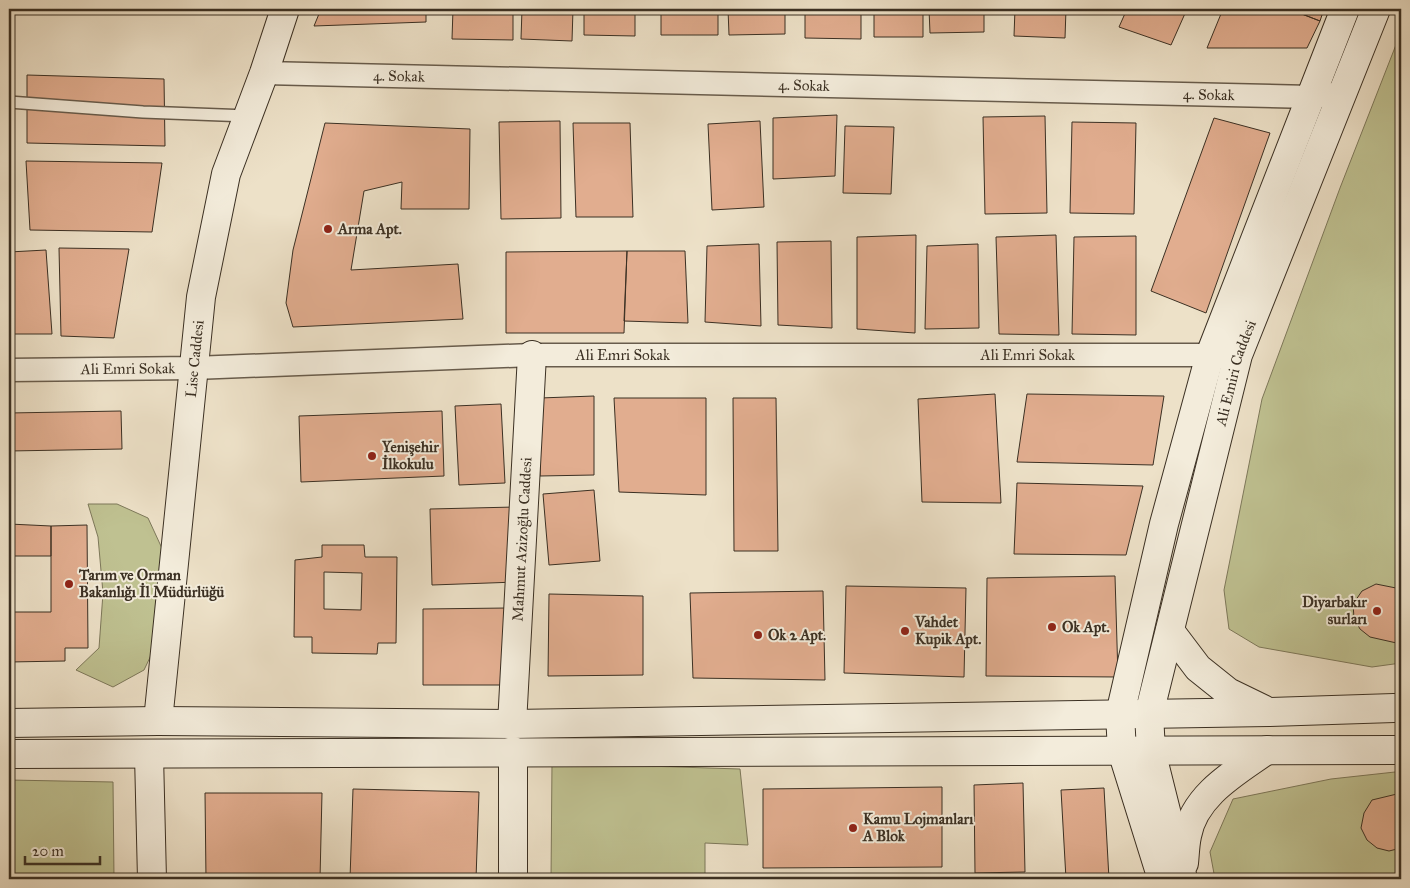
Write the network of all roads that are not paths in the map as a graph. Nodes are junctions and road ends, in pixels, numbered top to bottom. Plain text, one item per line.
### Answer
1 (285, 9) edge
2 (1345, 9) edge
3 (1376, 9) edge
4 (264, 73) junction
5 (1344, 93) junction
6 (1311, 97) junction
7 (9, 102) edge
8 (248, 116) junction
9 (532, 355) junction
10 (1210, 355) junction
11 (1238, 355) junction
12 (194, 368) junction
13 (9, 370) edge
14 (1170, 631) junction
15 (1394, 708) dead end
16 (1269, 712) junction
17 (1120, 714) junction
18 (1149, 714) junction
19 (158, 721) junction
20 (9, 723) edge
21 (512, 724) junction
22 (1268, 750) junction
23 (1399, 750) dead end
24 (513, 751) junction
25 (1122, 751) junction
26 (1151, 751) junction
27 (9, 754) edge
28 (149, 755) junction
29 (152, 879) edge
30 (513, 879) edge
31 (1176, 879) edge

1 - 4 main road, Lise Caddesi
2 - 6 main road
3 - 5 main road, Ali Emiri Caddesi
4 - 6 street, 4. Sokak
4 - 8 main road, Lise Caddesi
5 - 6 street, 4. Sokak
5 - 11 main road, Ali Emiri Caddesi
6 - 10 main road
7 - 8 lane
8 - 12 main road, Lise Caddesi
9 - 10 street, Ali Emri Sokak
9 - 12 street, Ali Emri Sokak
9 - 21 main road, Mahmut Azizoğlu Caddesi
10 - 11 street, Ali Emri Sokak
10 - 17 main road
11 - 14 main road, Ali Emiri Caddesi
12 - 13 street, Ali Emri Sokak
12 - 19 main road, Lise Caddesi
14 - 16 main road
14 - 18 main road, Ali Emiri Caddesi
15 - 16 main road
16 - 18 main road
17 - 18 main road
17 - 21 main road
17 - 25 main road
18 - 26 main road, Ali Emiri Caddesi
19 - 20 main road
19 - 21 main road
22 - 23 main road
22 - 26 main road
22 - 31 main road
24 - 25 main road
24 - 28 main road
24 - 30 main road
25 - 26 main road
25 - 31 main road
26 - 31 main road, Ali Emiri Caddesi
27 - 28 main road
28 - 29 main road

